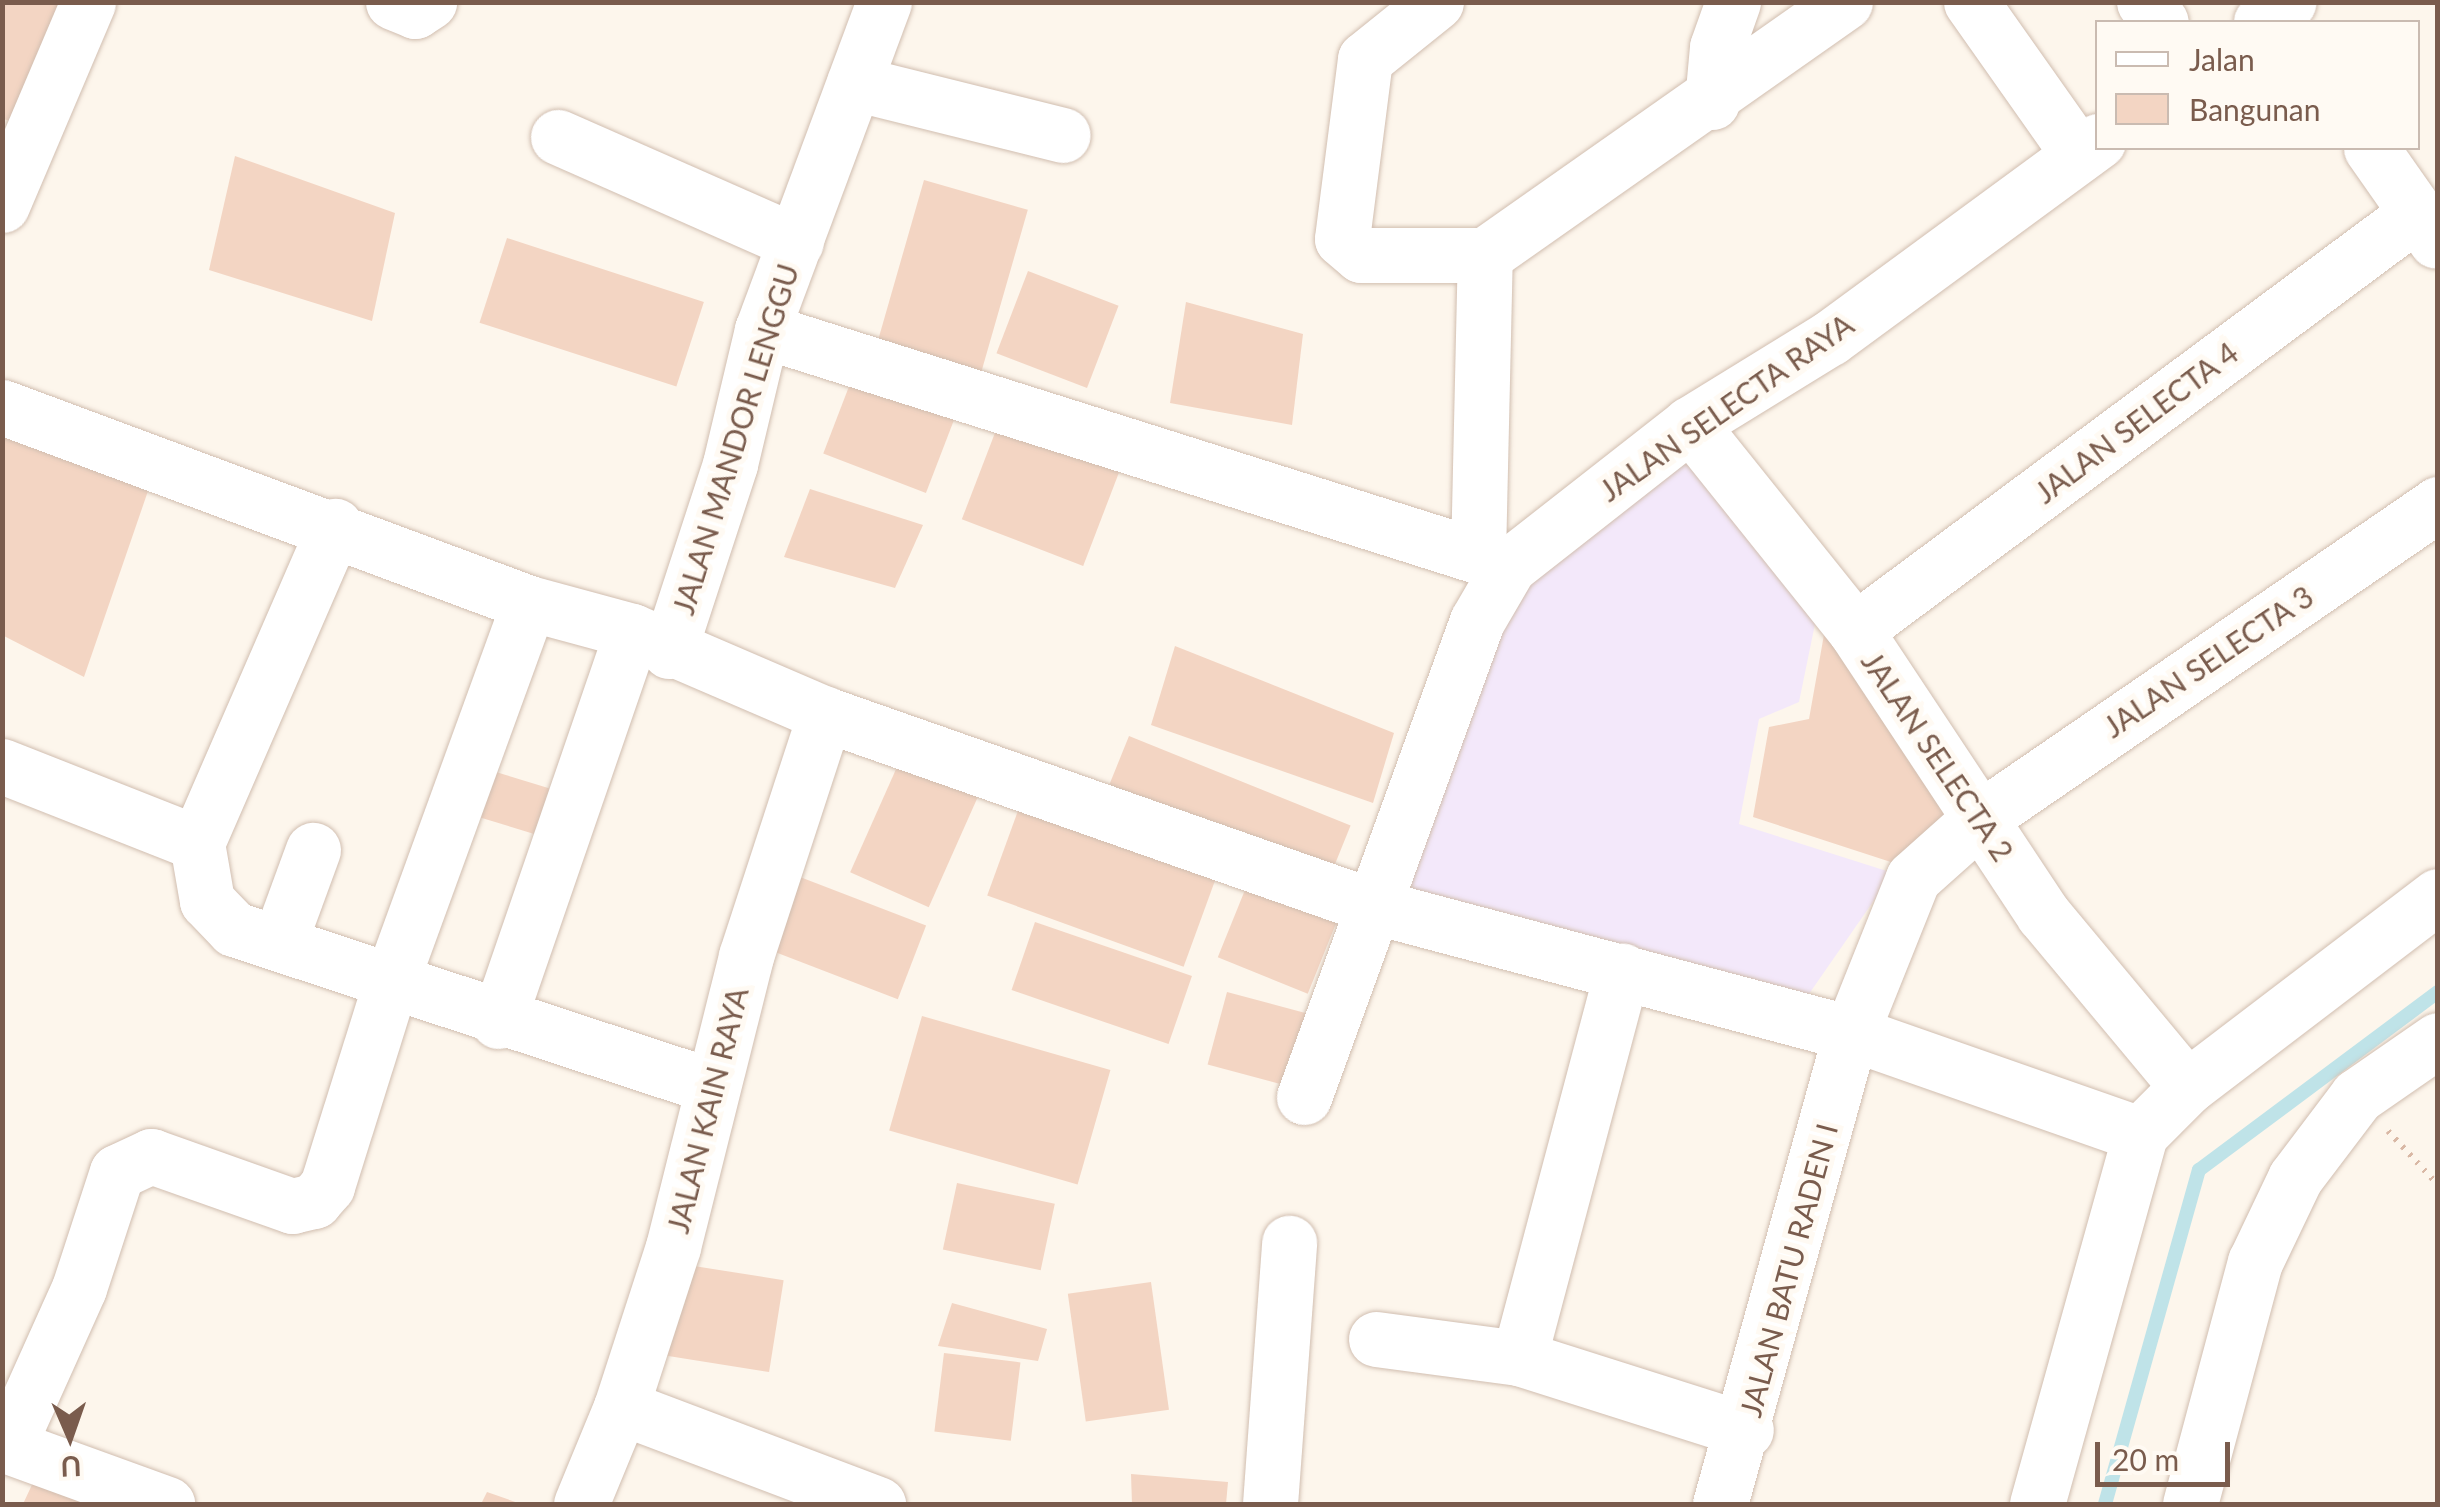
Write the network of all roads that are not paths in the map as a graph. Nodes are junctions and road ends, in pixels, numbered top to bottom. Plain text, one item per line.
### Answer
1 (88, 2) edge
2 (392, 2) edge
3 (429, 2) edge
4 (884, 2) edge
5 (1436, 2) edge
6 (1733, 2) edge
7 (1845, 2) edge
8 (1971, 2) edge
9 (854, 83) junction
10 (1712, 102) junction
11 (1063, 135) dead end
12 (558, 137) dead end
13 (2088, 148) edge
14 (2372, 150) edge
15 (2, 205) edge
16 (2427, 228) edge
17 (796, 242) junction
18 (1485, 256) junction
19 (762, 330) junction
20 (2, 407) edge
21 (1690, 424) junction
22 (2438, 504) edge
23 (336, 526) junction
24 (1494, 561) junction
25 (529, 603) junction
26 (1855, 630) junction
27 (650, 641) junction
28 (825, 714) junction
29 (2, 766) edge
30 (1979, 819) junction
31 (197, 843) junction
32 (312, 850) dead end
33 (2438, 896) edge
34 (1369, 904) junction
35 (280, 940) junction
36 (1622, 970) junction
37 (392, 979) junction
38 (498, 1021) junction
39 (1851, 1033) junction
40 (2438, 1040) edge
41 (709, 1085) junction
42 (2188, 1087) junction
43 (1304, 1097) dead end
44 (2140, 1134) junction
45 (1289, 1243) dead end
46 (1376, 1339) dead end
47 (1519, 1358) junction
48 (621, 1407) junction
49 (1746, 1430) junction
50 (5, 1445) edge
51 (168, 1504) edge
52 (581, 1504) edge
53 (878, 1504) edge
54 (1270, 1504) edge
55 (1720, 1504) edge
56 (2037, 1504) edge
57 (2190, 1504) edge

1 - 15 street
2 - 3 street
4 - 9 street, JALAN MANDOR LENGGU
5 - 18 street
6 - 10 street
7 - 10 street
8 - 13 street
9 - 11 street
9 - 17 street, JALAN MANDOR LENGGU
10 - 18 street
12 - 17 street
13 - 21 street, JALAN SELECTA RAYA
14 - 16 street
16 - 26 street, JALAN SELECTA 4
17 - 19 street, JALAN MANDOR LENGGU
18 - 24 street
19 - 24 street
19 - 27 street, JALAN MANDOR LENGGU
20 - 23 street
21 - 24 street, JALAN SELECTA RAYA
21 - 26 street, JALAN SELECTA 2
22 - 30 street, JALAN SELECTA 3
23 - 25 street
23 - 31 street
24 - 34 street, JALAN SELECTA RAYA
25 - 27 street
25 - 37 street
26 - 30 street, JALAN SELECTA 2
27 - 28 street
27 - 38 street, JALAN MANDOR LENGGU
28 - 34 street
28 - 41 street, JALAN KAIN RAYA
29 - 31 street
30 - 39 street, JALAN SELECTA 3
30 - 42 street, JALAN SELECTA 2
31 - 35 street
32 - 35 street
33 - 42 street
34 - 36 street
34 - 43 street, JALAN SELECTA RAYA
35 - 37 street
36 - 39 street
36 - 47 street
37 - 38 street
37 - 50 street
38 - 41 street
39 - 44 street
39 - 49 street, JALAN BATU RADEN I
40 - 57 street
41 - 48 street, JALAN KAIN RAYA
42 - 44 street
44 - 56 street
45 - 54 street
46 - 47 street
47 - 49 street
48 - 52 street, JALAN KAIN RAYA
48 - 53 street
49 - 55 street, JALAN BATU RADEN I
50 - 51 street

